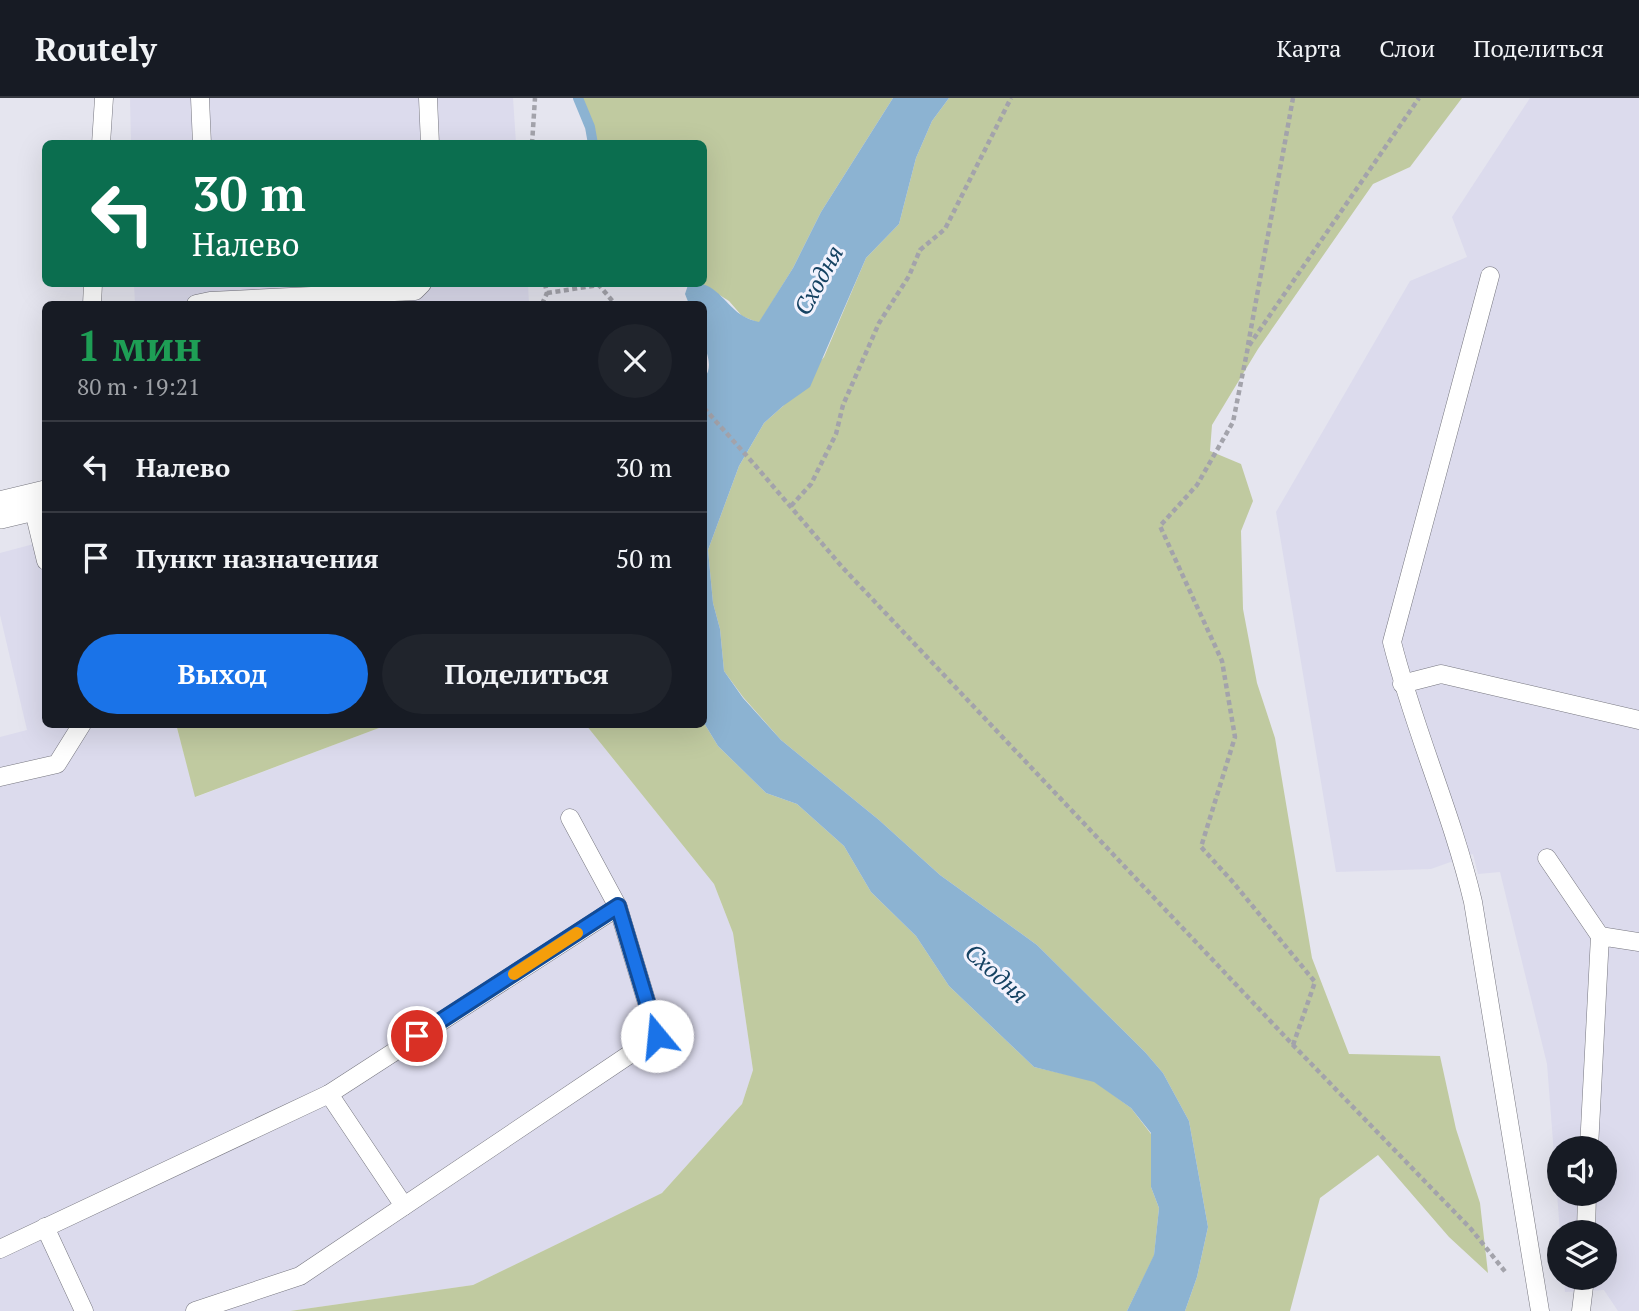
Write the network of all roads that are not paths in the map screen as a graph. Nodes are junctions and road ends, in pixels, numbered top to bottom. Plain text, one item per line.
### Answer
1 (104, 98) edge
2 (200, 98) edge
3 (428, 98) edge
4 (101, 140) edge
5 (202, 140) edge
6 (430, 140) edge
7 (1490, 276) dead end
8 (419, 287) edge
9 (205, 296) edge
10 (26, 504) edge
11 (42, 550) edge
12 (1402, 684) junction
13 (1639, 720) edge
14 (80, 728) edge
15 (0, 777) edge
16 (569, 818) dead end
17 (1547, 858) dead end
18 (618, 906) junction
19 (1600, 936) junction
20 (1639, 942) edge
21 (328, 1094) junction
22 (1590, 1136) edge
23 (404, 1206) junction
24 (46, 1227) junction
25 (0, 1249) edge
26 (1583, 1290) edge
27 (84, 1311) edge
28 (195, 1311) edge
29 (1540, 1311) edge
30 (1581, 1311) edge

1 - 4 lane
2 - 5 lane
3 - 6 lane
7 - 12 lane
8 - 9 lane
10 - 11 lane
12 - 13 lane
12 - 29 lane
14 - 15 lane
16 - 18 lane
17 - 19 lane
18 - 21 lane
18 - 23 lane
19 - 20 lane
19 - 22 lane
21 - 23 lane
21 - 24 lane
23 - 28 lane
24 - 25 lane
24 - 27 lane
26 - 30 lane

